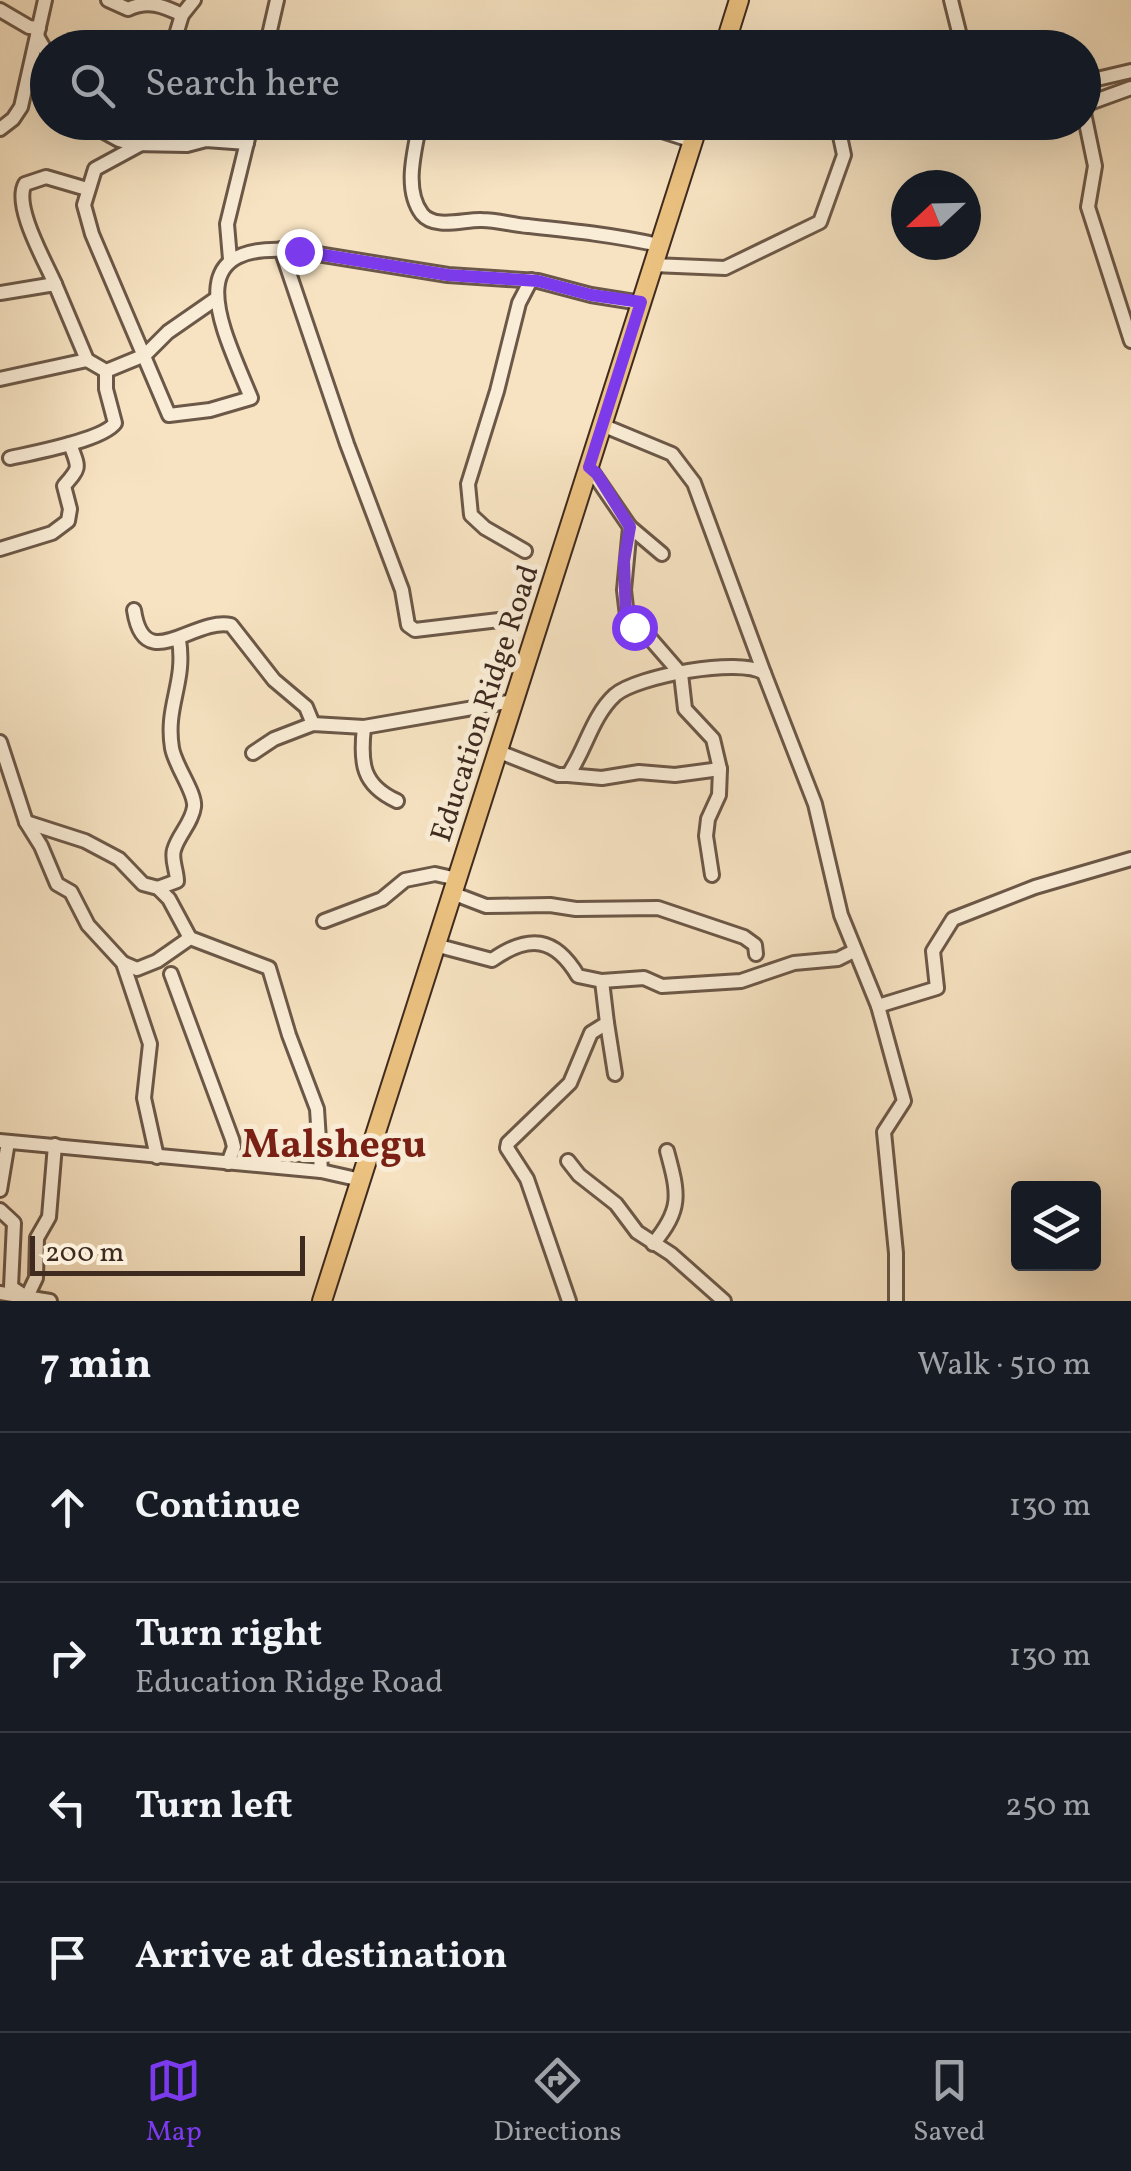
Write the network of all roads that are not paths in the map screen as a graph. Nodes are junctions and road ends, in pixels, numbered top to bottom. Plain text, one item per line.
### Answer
1 (45, 0) edge
2 (108, 0) edge
3 (194, 0) edge
4 (277, 0) edge
5 (739, 0) edge
6 (951, 0) edge
7 (0, 10) edge
8 (182, 14) junction
9 (35, 30) edge
10 (38, 30) edge
11 (177, 30) edge
12 (270, 30) edge
13 (730, 30) edge
14 (958, 30) edge
15 (30, 67) edge
16 (1129, 69) edge
17 (1101, 77) edge
18 (1131, 88) edge
19 (1101, 99) edge
20 (0, 129) edge
21 (120, 140) edge
22 (249, 140) edge
23 (417, 140) edge
24 (693, 140) edge
25 (841, 140) edge
26 (1090, 140) edge
27 (143, 143) junction
28 (248, 143) junction
29 (87, 189) junction
30 (660, 245) junction
31 (281, 249) junction
32 (230, 258) junction
33 (653, 265) junction
34 (531, 280) junction
35 (54, 284) junction
36 (0, 293) edge
37 (216, 298) junction
38 (641, 302) junction
39 (1131, 340) edge
40 (145, 355) junction
41 (87, 360) junction
42 (106, 371) junction
43 (0, 379) edge
44 (602, 425) junction
45 (70, 444) junction
46 (10, 458) dead end
47 (589, 467) junction
48 (630, 527) junction
49 (0, 548) edge
50 (524, 551) dead end
51 (662, 554) dead end
52 (134, 610) dead end
53 (499, 620) dead end
54 (178, 640) junction
55 (764, 673) junction
56 (681, 674) junction
57 (513, 701) junction
58 (313, 724) junction
59 (364, 727) junction
60 (0, 742) edge
61 (497, 751) junction
62 (253, 752) dead end
63 (720, 768) junction
64 (568, 776) junction
65 (397, 802) dead end
66 (26, 822) junction
67 (1131, 859) edge
68 (712, 874) dead end
69 (454, 886) junction
70 (158, 888) junction
71 (324, 921) dead end
72 (190, 938) junction
73 (435, 945) junction
74 (854, 951) junction
75 (756, 954) dead end
76 (123, 963) junction
77 (171, 974) dead end
78 (602, 981) junction
79 (878, 1006) junction
80 (607, 1023) junction
81 (615, 1074) dead end
82 (4, 1142) edge
83 (55, 1146) junction
84 (667, 1151) dead end
85 (158, 1157) junction
86 (568, 1161) dead end
87 (228, 1163) junction
88 (321, 1171) junction
89 (361, 1180) junction
90 (0, 1190) edge
91 (0, 1210) edge
92 (653, 1244) junction
93 (0, 1293) edge
94 (26, 1299) edge
95 (50, 1301) edge
96 (322, 1301) edge
97 (569, 1301) edge
98 (724, 1301) edge
99 (896, 1301) edge

1 - 10 street
2 - 8 street
3 - 8 street
4 - 12 street
5 - 13 main road
6 - 14 street
7 - 9 street
8 - 11 street
15 - 20 street
16 - 17 street
18 - 19 street
21 - 27 street
22 - 28 street
23 - 30 street
24 - 30 main road, Education Ridge Road
25 - 33 street
26 - 39 street
27 - 28 street
27 - 29 street
28 - 32 street
29 - 35 street
29 - 40 street
30 - 33 main road, Education Ridge Road
31 - 32 street
31 - 34 street
31 - 53 street
32 - 37 street
33 - 38 main road, Education Ridge Road
34 - 38 street
34 - 50 street
35 - 36 street
35 - 41 street
37 - 40 street
37 - 40 street
38 - 44 main road, Education Ridge Road
40 - 42 street
41 - 42 street
41 - 43 street
42 - 45 street
44 - 47 main road, Education Ridge Road
44 - 55 street
45 - 46 street
45 - 49 street
47 - 48 street
47 - 57 main road, Education Ridge Road
48 - 51 street
48 - 56 street
52 - 54 street
54 - 58 street
54 - 70 street
55 - 56 street
55 - 74 street
56 - 63 street
56 - 64 street
57 - 59 street
57 - 61 main road, Education Ridge Road
58 - 59 street
58 - 62 street
59 - 65 street
60 - 66 street
61 - 64 street
61 - 69 main road, Education Ridge Road
63 - 64 street
63 - 68 street
66 - 70 street
66 - 76 street
67 - 79 street
69 - 71 street
69 - 73 main road, Education Ridge Road
69 - 75 street
70 - 72 street
72 - 76 street
72 - 88 street
73 - 78 street
73 - 89 main road, Education Ridge Road
74 - 78 street
74 - 79 street
76 - 85 street
77 - 87 street
78 - 80 street
79 - 99 street
80 - 81 street
80 - 97 street
82 - 83 street
82 - 90 street
83 - 85 street
83 - 94 street
84 - 92 street
85 - 87 street
86 - 92 street
87 - 88 street
88 - 89 street
89 - 96 main road, Education Ridge Road
91 - 94 street
92 - 98 street
93 - 94 street
94 - 95 street

